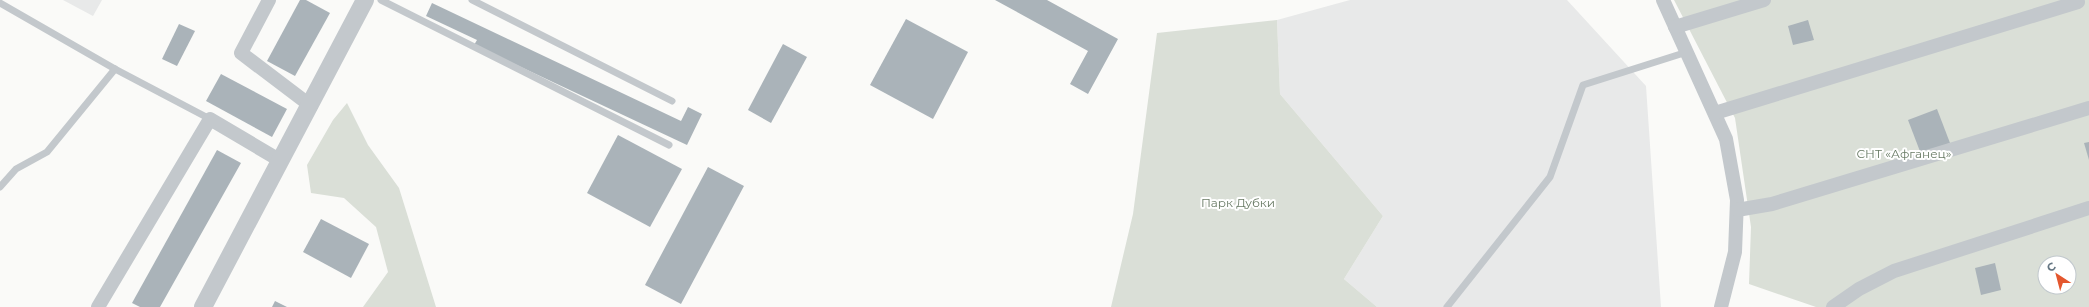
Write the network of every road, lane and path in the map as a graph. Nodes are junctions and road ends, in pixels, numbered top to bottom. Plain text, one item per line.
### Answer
1 (270, 0) edge
2 (365, 0) edge
3 (381, 0) edge
4 (472, 0) edge
5 (1663, 0) edge
6 (1764, 0) edge
7 (2078, 2) dead end
8 (0, 3) edge
9 (1675, 27) junction
10 (1687, 52) junction
11 (115, 69) junction
12 (672, 100) dead end
13 (311, 106) junction
14 (2089, 108) edge
15 (1715, 114) junction
16 (210, 119) junction
17 (669, 145) dead end
18 (281, 161) junction
19 (0, 187) edge
20 (2089, 208) edge
21 (1737, 210) junction
22 (1722, 306) edge
23 (98, 307) edge
24 (203, 307) edge
25 (1448, 307) edge
26 (1833, 307) edge

1 - 13 street
2 - 13 street
3 - 17 lane
4 - 12 lane
5 - 9 street
6 - 9 street
7 - 15 street
8 - 11 lane
9 - 10 street
10 - 15 street
10 - 25 lane
11 - 16 lane
11 - 19 lane
13 - 18 street
14 - 21 street
15 - 21 street
16 - 18 street
16 - 23 street
18 - 24 street
20 - 26 street
21 - 22 street

